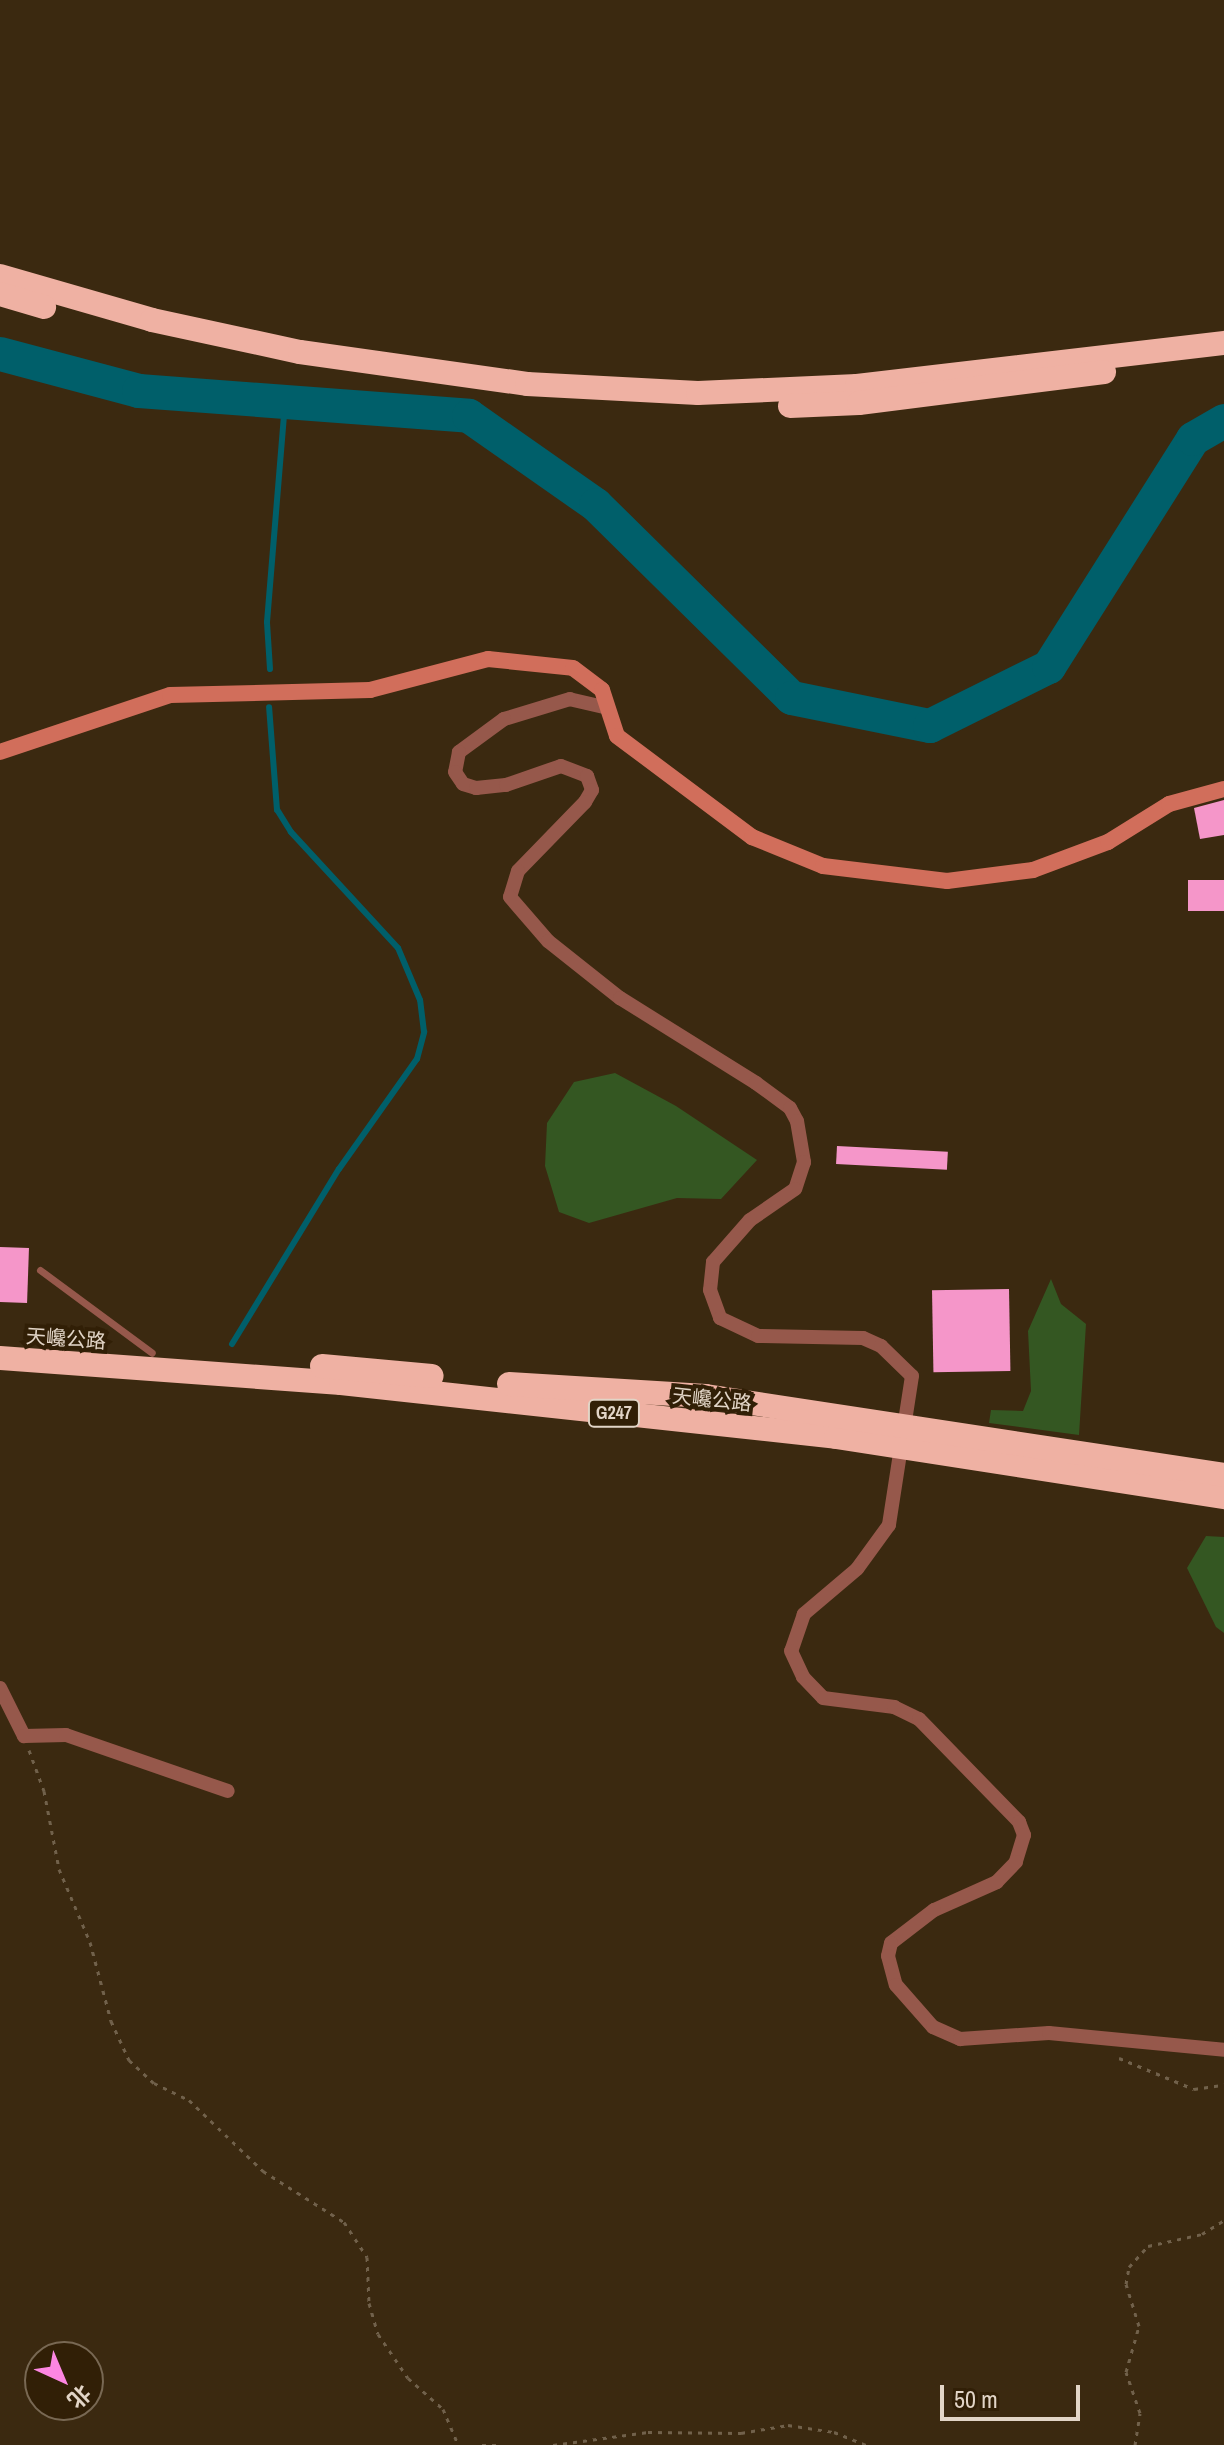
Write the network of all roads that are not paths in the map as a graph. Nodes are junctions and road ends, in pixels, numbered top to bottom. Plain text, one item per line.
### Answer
1 (0, 276) edge
2 (0, 294) edge
3 (1224, 343) edge
4 (1224, 360) edge
5 (1115, 362) junction
6 (608, 708) junction
7 (0, 752) edge
8 (1224, 789) edge
9 (40, 1270) dead end
10 (0, 1346) edge
11 (152, 1353) junction
12 (0, 1358) edge
13 (1224, 1475) edge
14 (1224, 1497) edge
15 (0, 1688) edge
16 (228, 1791) dead end
17 (1224, 2050) edge

1 - 5 highway
2 - 5 highway
3 - 5 highway
4 - 5 highway
6 - 7 street
6 - 8 street
6 - 17 street
9 - 11 lane
10 - 11 highway, 天巉公路 / G247
11 - 13 highway, 天巉公路 / G247
12 - 14 highway, 天巉公路 / G247
15 - 16 street

